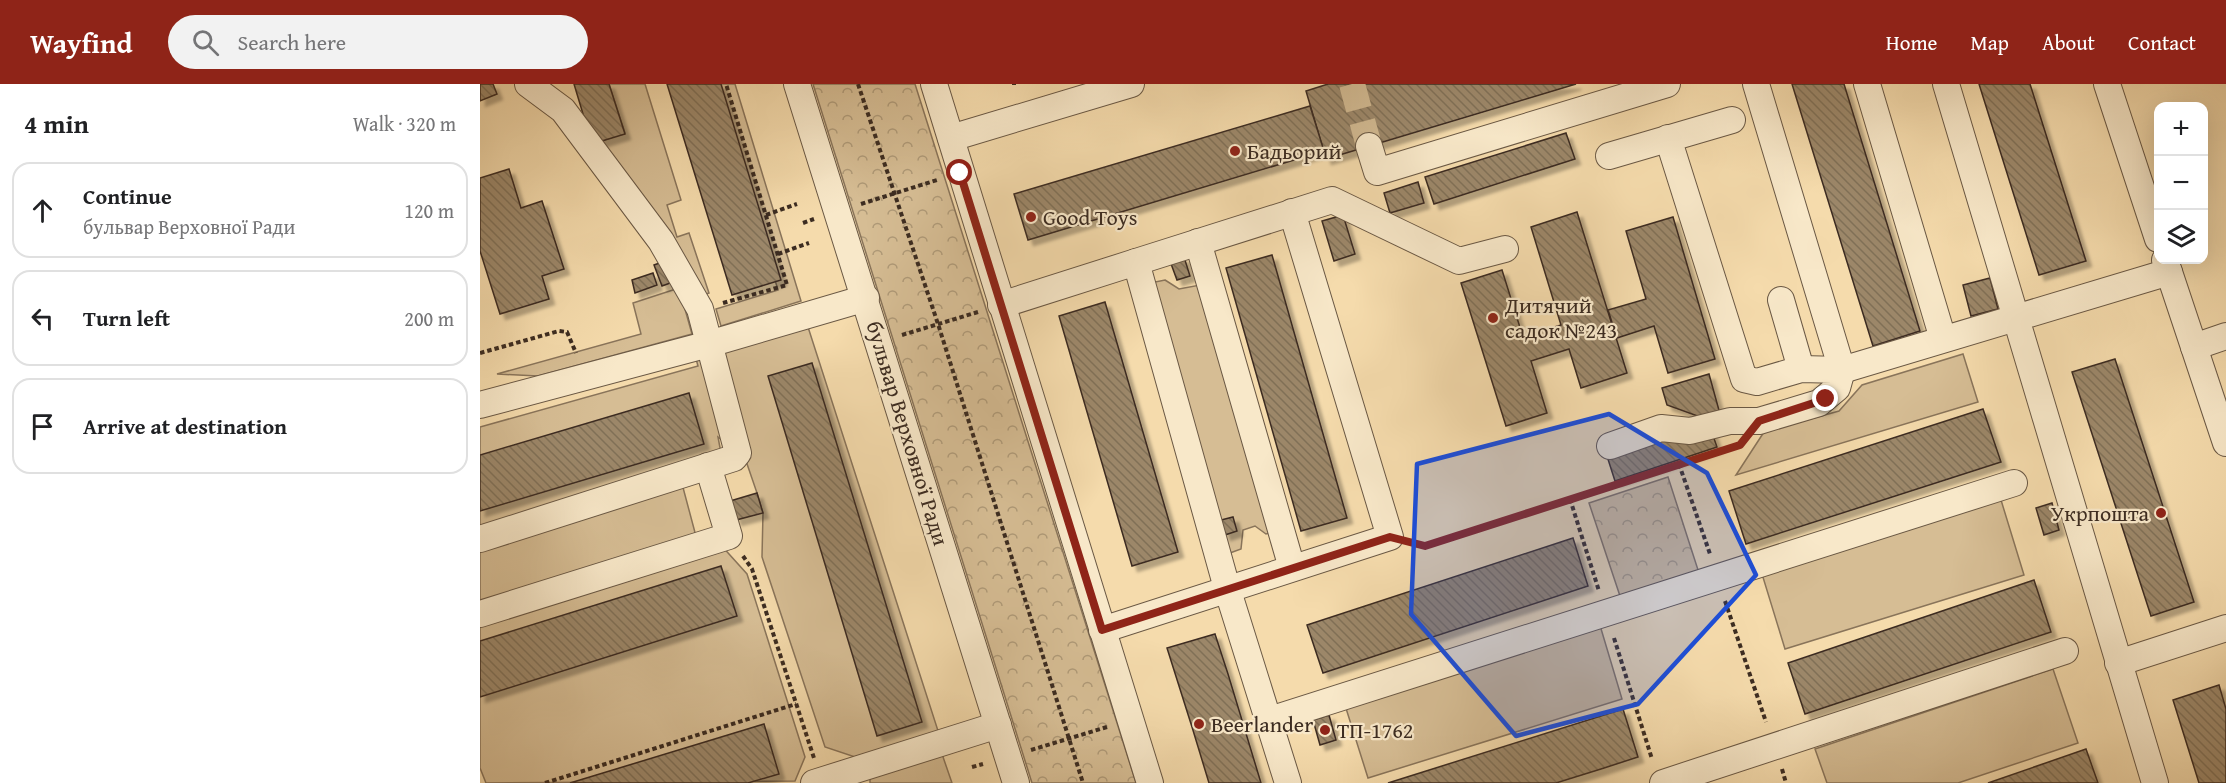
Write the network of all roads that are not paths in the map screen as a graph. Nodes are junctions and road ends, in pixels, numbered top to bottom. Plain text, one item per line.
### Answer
1 (528, 84) edge
2 (797, 84) edge
3 (934, 84) edge
4 (1131, 84) edge
5 (1667, 84) edge
6 (1756, 84) edge
7 (1868, 84) edge
8 (1946, 84) edge
9 (2107, 84) edge
10 (1732, 120) dead end
11 (951, 138) junction
12 (1668, 138) junction
13 (1369, 146) tunnel mouth
14 (1609, 156) dead end
15 (1292, 212) junction
16 (2154, 227) edge
17 (1198, 242) junction
18 (1506, 249) dead end
19 (1136, 262) junction
20 (2167, 266) edge
21 (866, 298) junction
22 (1781, 300) dead end
23 (1001, 305) junction
24 (2015, 319) junction
25 (2226, 336) edge
26 (1943, 339) junction
27 (710, 344) junction
28 (2194, 346) junction
29 (1801, 369) junction
30 (1842, 370) junction
31 (480, 405) edge
32 (2226, 443) edge
33 (1610, 446) dead end
34 (708, 466) junction
35 (2014, 483) dead end
36 (480, 539) edge
37 (1292, 568) junction
38 (1227, 588) junction
39 (480, 614) edge
40 (2226, 628) edge
41 (1102, 630) junction
42 (2065, 651) dead end
43 (2118, 663) junction
44 (1270, 720) junction
45 (998, 725) junction
46 (1658, 772) edge
47 (818, 782) edge
48 (1016, 783) edge
49 (1150, 783) edge
50 (1288, 783) edge
51 (2155, 783) edge

1 - 27 street
2 - 21 street, бульвар Верховної Ради
3 - 11 street
4 - 11 street
5 - 13 street
6 - 30 street
7 - 26 street
8 - 24 street
9 - 16 street
10 - 12 street
11 - 23 street
12 - 14 street
12 - 29 street
15 - 17 street
15 - 18 street
15 - 37 street
17 - 19 street
17 - 37 street
19 - 23 street
19 - 38 street
20 - 24 street
20 - 28 street
21 - 27 street
21 - 45 street, бульвар Верховної Ради
22 - 29 street
23 - 41 street
24 - 26 street
24 - 43 street
25 - 28 street
26 - 30 street
27 - 31 street
27 - 34 street
28 - 32 street
29 - 30 street
30 - 33 street
34 - 36 street
34 - 39 street
35 - 44 street
37 - 38 street
38 - 41 street
38 - 44 street
40 - 43 street
41 - 49 street
42 - 46 street
43 - 51 street
44 - 50 street
45 - 47 street
45 - 48 street, бульвар Верховної Ради

